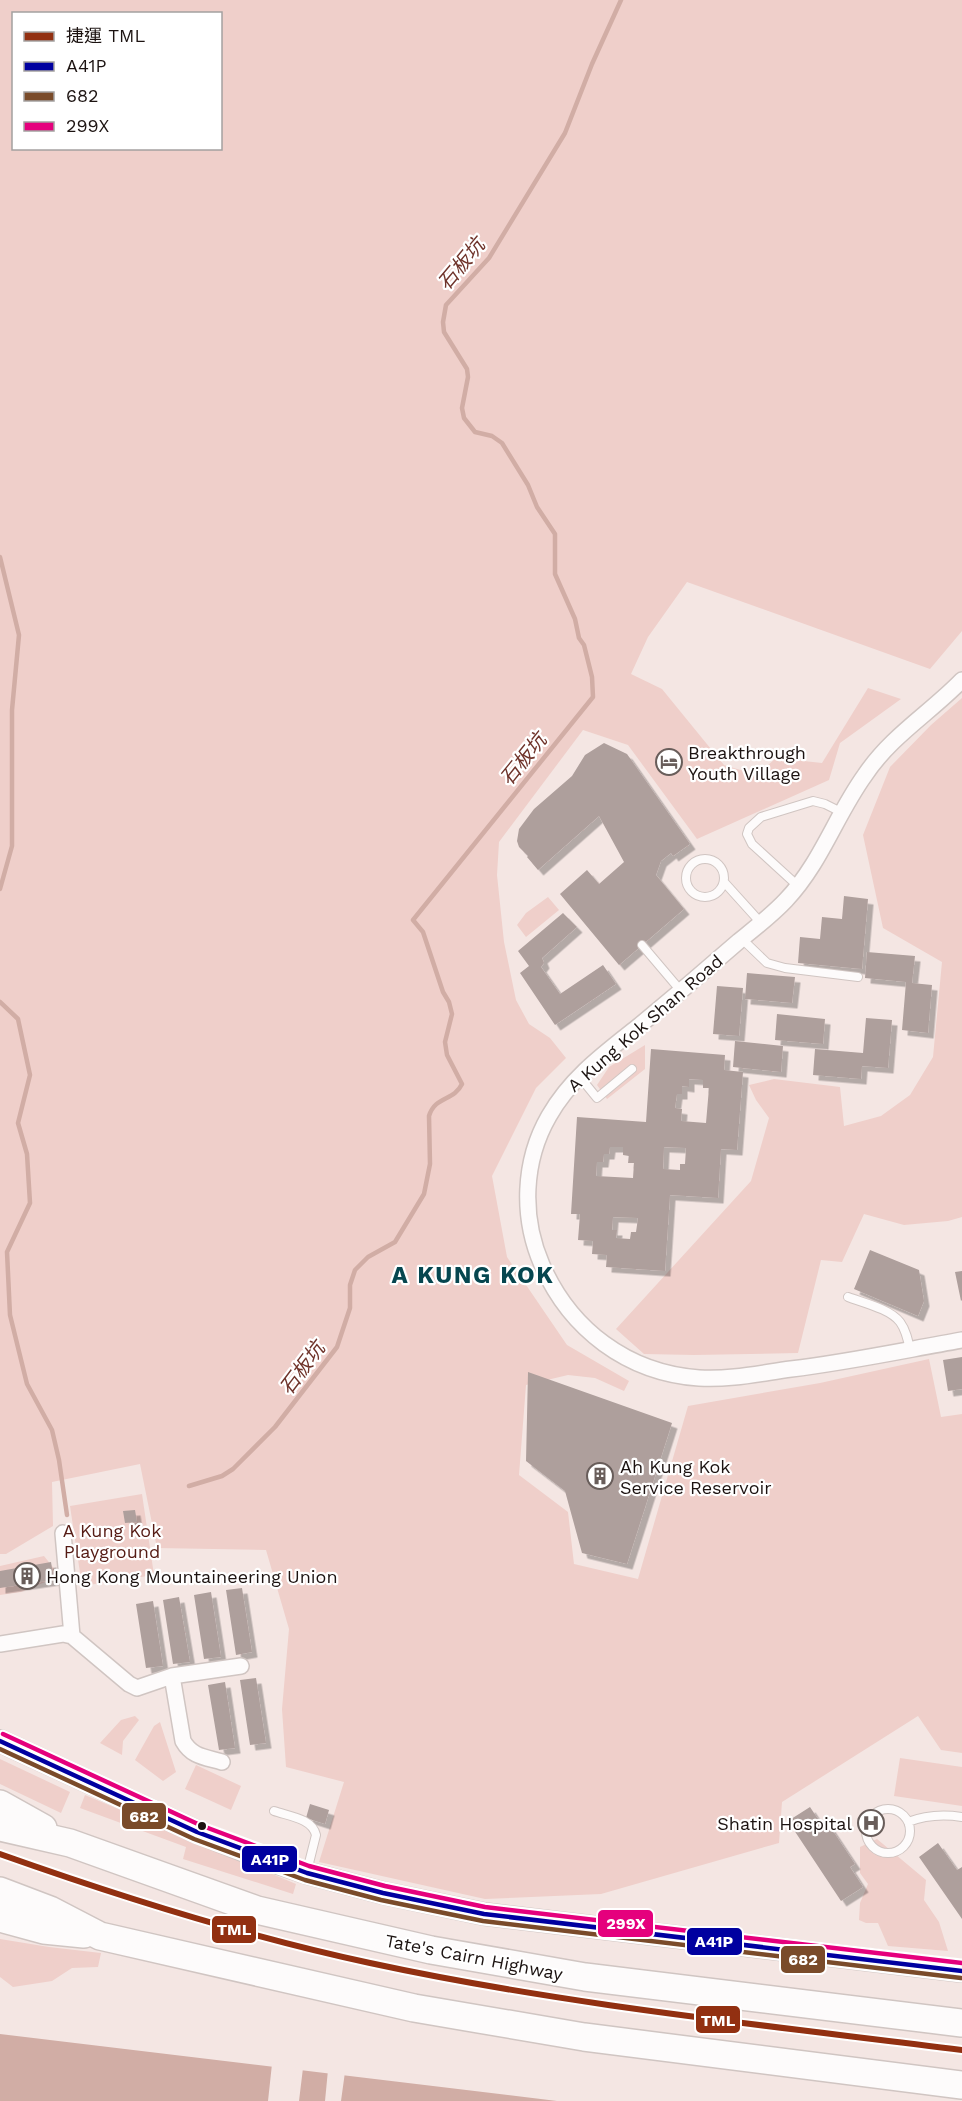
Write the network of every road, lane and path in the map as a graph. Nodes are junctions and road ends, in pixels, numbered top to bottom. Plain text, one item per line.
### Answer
1 (962, 680) edge
2 (843, 813) junction
3 (724, 882) junction
4 (798, 886) junction
5 (761, 923) junction
6 (742, 939) junction
7 (642, 945) dead end
8 (858, 977) dead end
9 (681, 992) junction
10 (632, 1069) dead end
11 (579, 1076) junction
12 (848, 1297) dead end
13 (962, 1340) edge
14 (910, 1350) junction
15 (63, 1533) dead end
16 (72, 1636) junction
17 (0, 1644) edge
18 (241, 1666) dead end
19 (172, 1676) junction
20 (0, 1741) edge
21 (222, 1762) dead end
22 (0, 1804) edge
23 (274, 1811) dead end
24 (962, 1817) edge
25 (908, 1822) junction
26 (0, 1827) edge
27 (70, 1843) junction
28 (307, 1873) junction
29 (0, 1891) edge
30 (0, 1918) edge
31 (100, 1936) junction
32 (962, 1971) edge
33 (962, 2023) edge
34 (962, 2085) edge

1 - 2 street, A Kung Kok Shan Road
2 - 4 street, A Kung Kok Shan Road
2 - 4 lane
3 - 3 lane
3 - 5 lane
4 - 5 street, A Kung Kok Shan Road
5 - 6 street, A Kung Kok Shan Road
6 - 8 lane
6 - 9 street, A Kung Kok Shan Road
7 - 9 lane
9 - 11 street, A Kung Kok Shan Road
10 - 11 lane
11 - 14 street, A Kung Kok Shan Road
12 - 14 lane
13 - 14 street, A Kung Kok Shan Road
15 - 16 street
16 - 17 street
16 - 19 street
18 - 19 street
19 - 21 street
20 - 28 main road
22 - 27 highway
23 - 28 lane
24 - 25 lane
25 - 25 lane
26 - 27 highway, Tate's Cairn Highway
27 - 33 highway, Tate's Cairn Highway
28 - 32 main road
29 - 31 highway
30 - 31 highway
31 - 34 highway

